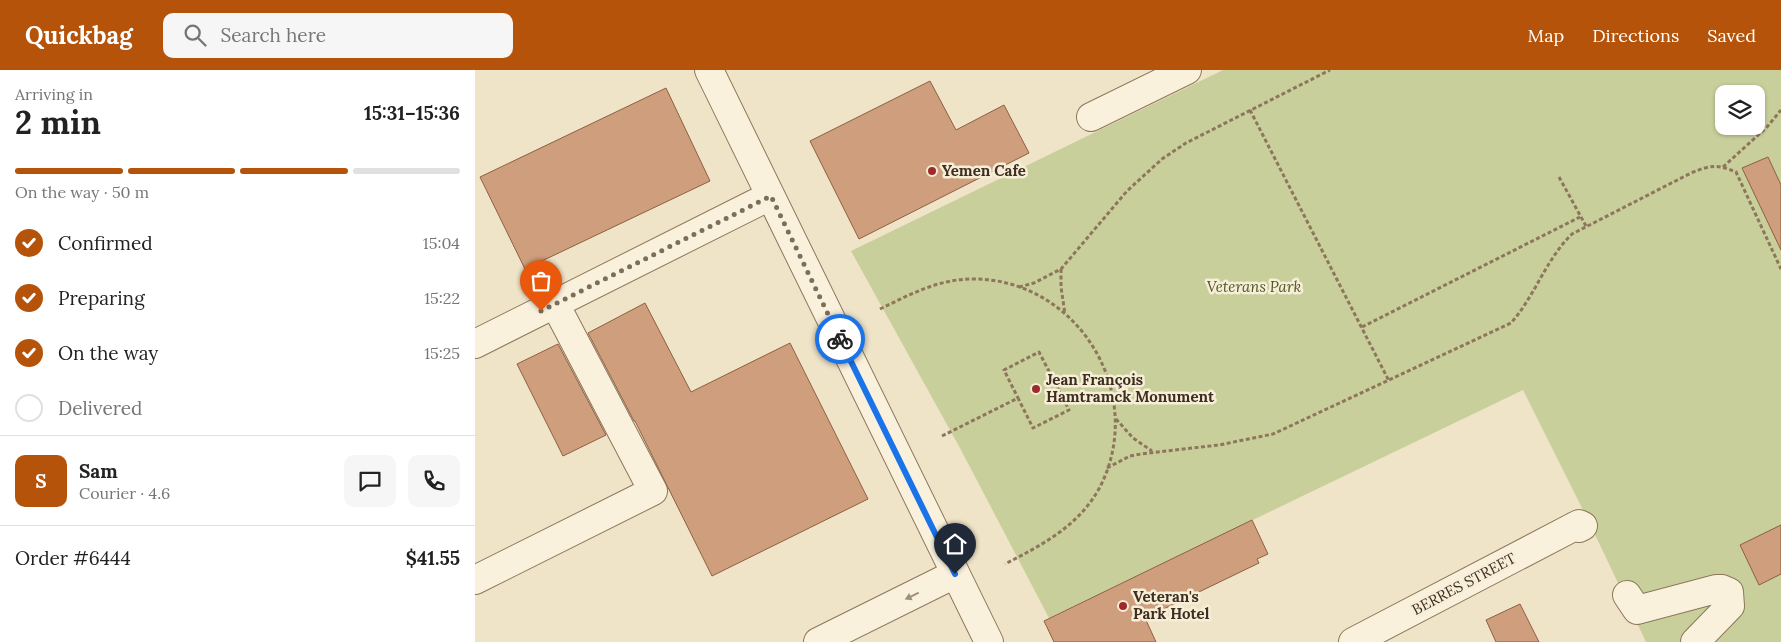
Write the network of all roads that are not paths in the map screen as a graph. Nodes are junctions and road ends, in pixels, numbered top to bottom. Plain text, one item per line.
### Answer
1 (1187, 70) edge
2 (715, 72) edge
3 (1091, 117) dead end
4 (771, 196) junction
5 (555, 304) junction
6 (475, 344) edge
7 (1575, 526) dead end
8 (955, 574) junction
9 (475, 580) edge
10 (1627, 595) dead end
11 (817, 642) edge
12 (989, 642) edge
13 (1353, 642) edge
14 (1695, 642) edge

1 - 3 street
2 - 4 street
4 - 5 street
4 - 8 street
5 - 6 street
5 - 9 street
7 - 13 street, BERRES STREET
8 -> 11 street
8 - 12 street
10 - 14 street

